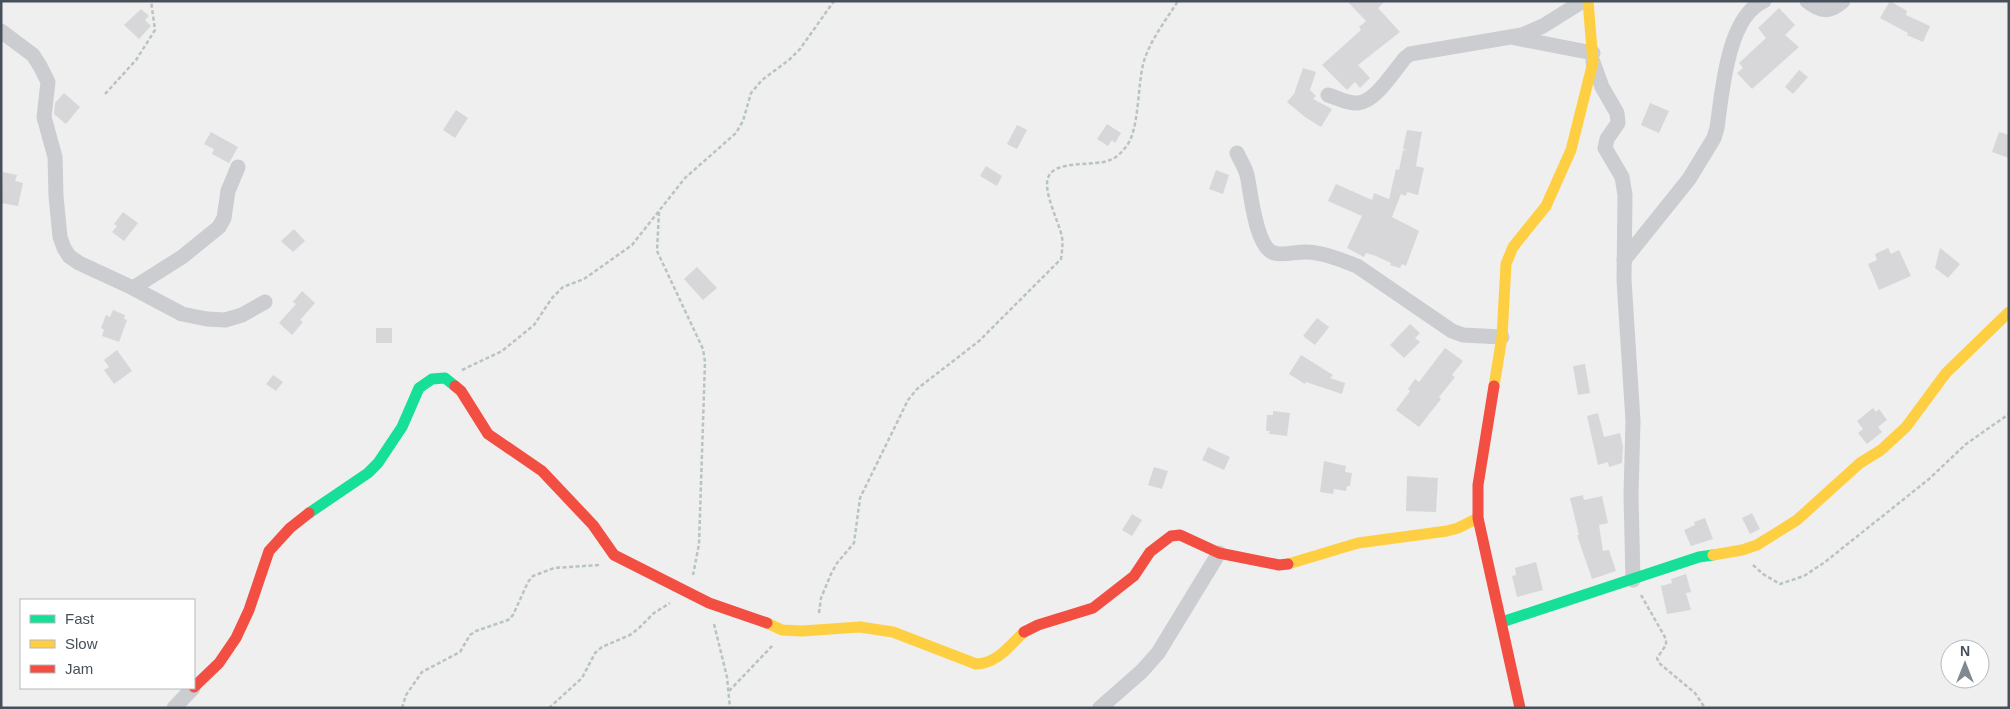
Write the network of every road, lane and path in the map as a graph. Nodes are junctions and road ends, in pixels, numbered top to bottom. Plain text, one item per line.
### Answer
1 (151, 1) edge
2 (834, 1) edge
3 (1178, 1) edge
4 (1583, 1) edge
5 (1588, 1) edge
6 (1764, 1) edge
7 (1807, 1) edge
8 (1842, 1) edge
9 (1, 31) edge
10 (1511, 37) junction
11 (1593, 58) junction
12 (105, 94) dead end
13 (1328, 95) dead end
14 (1237, 154) dead end
15 (238, 167) dead end
16 (660, 212) junction
17 (1624, 260) junction
18 (134, 288) junction
19 (265, 302) dead end
20 (2009, 312) edge
21 (1502, 337) junction
22 (445, 378) junction
23 (2009, 414) edge
24 (1478, 518) junction
25 (1742, 550) junction
26 (1219, 553) junction
27 (614, 555) junction
28 (1633, 580) junction
29 (689, 594) junction
30 (709, 603) junction
31 (1502, 622) junction
32 (816, 629) junction
33 (787, 631) junction
34 (195, 685) edge
35 (191, 689) edge
36 (729, 691) junction
37 (174, 708) edge
38 (402, 708) edge
39 (549, 708) edge
40 (730, 708) edge
41 (1100, 708) edge
42 (1520, 708) edge
43 (1705, 708) edge

1 - 12 path
2 - 16 path
3 - 32 path
4 - 10 street
5 - 11 street
6 - 17 street
7 - 8 street
9 - 18 street
10 - 11 street
10 - 13 street
11 - 17 street
11 - 21 street
14 - 21 street
15 - 18 street
16 - 22 path
16 - 29 path
17 - 28 street
18 - 19 street
20 - 25 street
21 - 24 street
22 - 27 street
22 - 34 street
23 - 25 path
24 - 26 street
24 - 31 street
25 - 28 street
26 - 32 street
26 - 41 street
27 - 29 street
27 - 38 path
28 - 31 street
28 - 43 path
29 - 30 street
29 - 39 path
30 - 33 street
30 - 36 path
31 - 42 street
32 - 33 street
33 - 36 path
35 - 37 street
36 - 40 path

